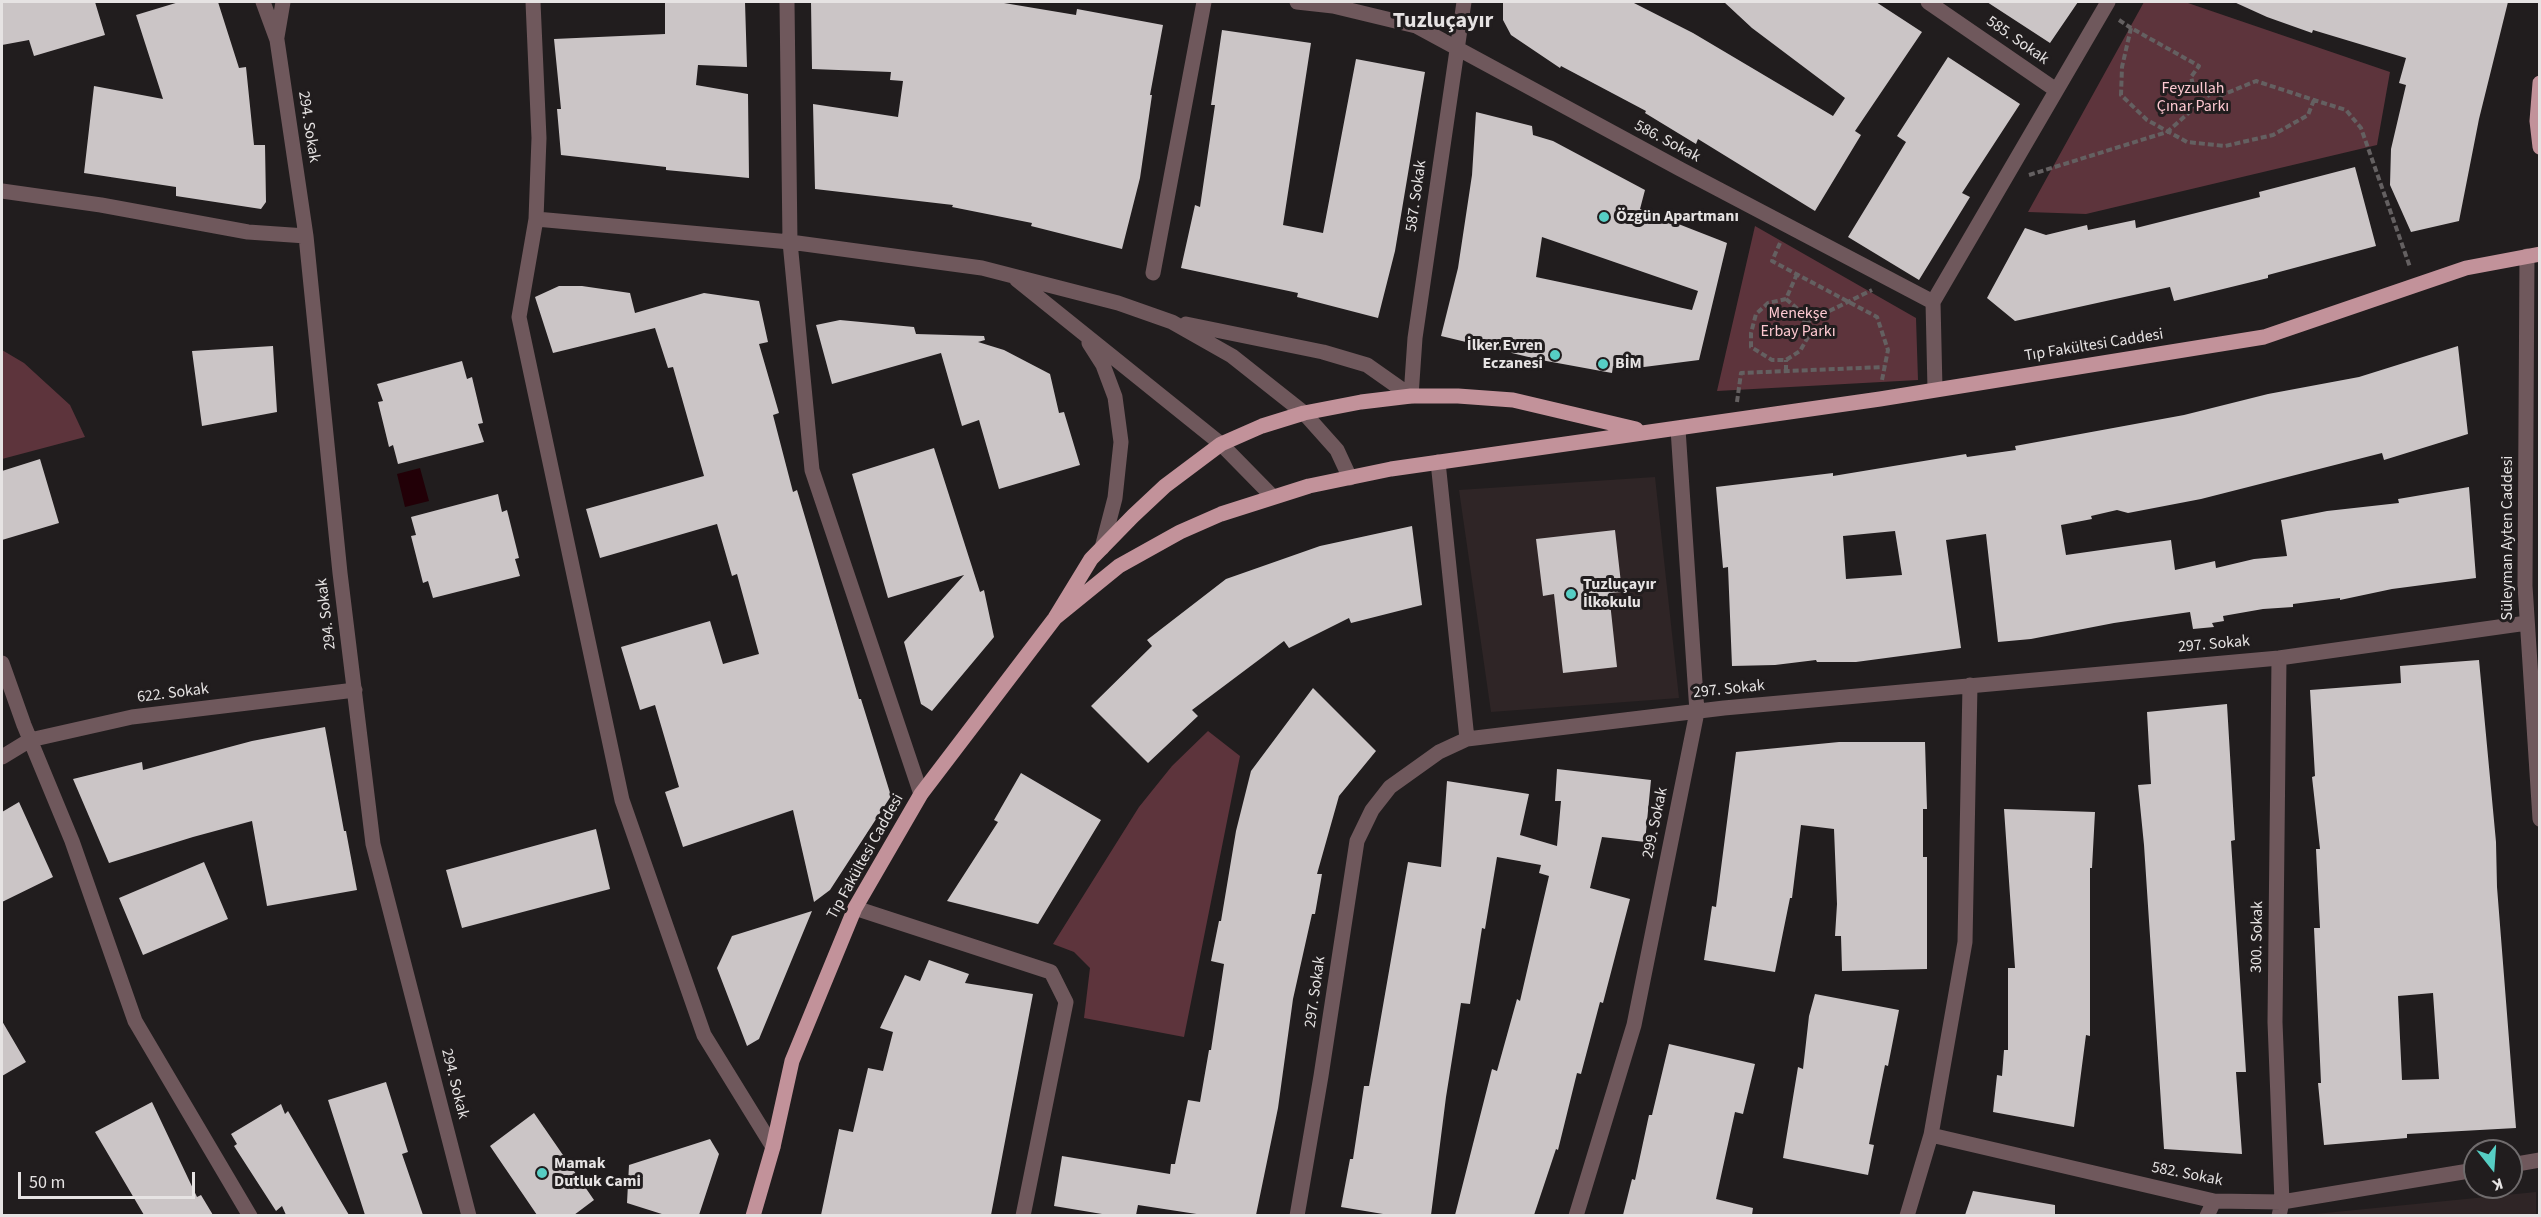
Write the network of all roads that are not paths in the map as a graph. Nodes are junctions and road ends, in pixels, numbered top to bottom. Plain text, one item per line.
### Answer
1 (263, 2) edge
2 (283, 2) edge
3 (533, 2) edge
4 (787, 2) edge
5 (1204, 2) edge
6 (1298, 2) edge
7 (1464, 2) edge
8 (1928, 2) edge
9 (2108, 2) edge
10 (1333, 4) edge
11 (277, 40) junction
12 (1456, 48) junction
13 (2540, 84) edge
14 (2056, 90) junction
15 (2540, 147) edge
16 (2, 191) edge
17 (536, 219) junction
18 (306, 236) junction
19 (790, 242) junction
20 (2533, 255) edge
21 (1153, 273) dead end
22 (1012, 276) junction
23 (1933, 302) junction
24 (1172, 322) junction
25 (1083, 333) junction
26 (1935, 389) junction
27 (1411, 396) junction
28 (1304, 413) junction
29 (1678, 429) junction
30 (1644, 432) junction
31 (1221, 444) junction
32 (1438, 462) junction
33 (1350, 478) junction
34 (1273, 497) junction
35 (1102, 548) junction
36 (1055, 618) junction
37 (2527, 623) junction
38 (2279, 658) junction
39 (2, 663) edge
40 (1970, 685) junction
41 (355, 690) junction
42 (1698, 712) junction
43 (1467, 739) junction
44 (30, 740) junction
45 (2, 757) edge
46 (921, 794) junction
47 (2540, 819) edge
48 (855, 908) junction
49 (1931, 1135) junction
50 (772, 1147) junction
51 (2540, 1160) edge
52 (2523, 1163) edge
53 (2463, 1172) edge
54 (2214, 1201) junction
55 (2280, 1209) edge
56 (250, 1215) edge
57 (469, 1215) edge
58 (753, 1215) edge
59 (1023, 1215) edge
60 (1297, 1215) edge
61 (1576, 1215) edge
62 (1907, 1215) edge
63 (2207, 1215) edge

1 - 11 street, 294. Sokak
2 - 11 street
3 - 17 street
4 - 19 street
5 - 21 street
6 - 10 street, 586. Sokak
7 - 12 street, 587. Sokak
8 - 14 street, 585. Sokak
9 - 14 street
10 - 12 street, 586. Sokak
11 - 18 street, 294. Sokak
12 - 23 street, 586. Sokak
12 - 27 street, 587. Sokak
13 - 15 main road
14 - 23 street
16 - 18 street
17 - 19 street
17 - 50 street
18 - 41 street, 294. Sokak
19 - 22 street
19 - 46 street
20 - 26 main road, Tıp Fakültesi Caddesi
20 - 37 street, Süleyman Ayten Caddesi
22 - 24 street
22 - 25 street
23 - 26 street
24 - 27 street
24 - 28 street
25 - 31 street
25 - 35 street
26 - 29 main road, Tıp Fakültesi Caddesi
27 - 28 main road
27 - 30 main road
28 - 31 main road
28 - 33 street
29 - 30 main road, Tıp Fakültesi Caddesi
29 - 42 street, 299. Sokak
30 - 32 main road, Tıp Fakültesi Caddesi
31 - 34 street
31 - 35 main road
32 - 33 main road, Tıp Fakültesi Caddesi
32 - 43 street
33 - 34 main road, Tıp Fakültesi Caddesi
34 - 36 main road, Tıp Fakültesi Caddesi
35 - 36 main road
36 - 46 main road, Tıp Fakültesi Caddesi
37 - 38 street, 297. Sokak
37 - 47 street, Süleyman Ayten Caddesi
38 - 40 street, 297. Sokak
38 - 55 street, 300. Sokak
39 - 44 street
40 - 42 street, 297. Sokak
40 - 49 street
41 - 44 street, 622. Sokak
41 - 57 street, 294. Sokak
42 - 43 street, 297. Sokak
42 - 61 street, 299. Sokak
43 - 60 street, 297. Sokak
44 - 45 street, 622. Sokak
44 - 56 street
46 - 48 main road, Tıp Fakültesi Caddesi
48 - 50 main road, Tıp Fakültesi Caddesi
48 - 59 street
49 - 54 street, 582. Sokak
49 - 62 street
50 - 58 main road, Tıp Fakültesi Caddesi
51 - 52 street
53 - 55 street, 582. Sokak
54 - 55 street, 582. Sokak
54 - 63 street

